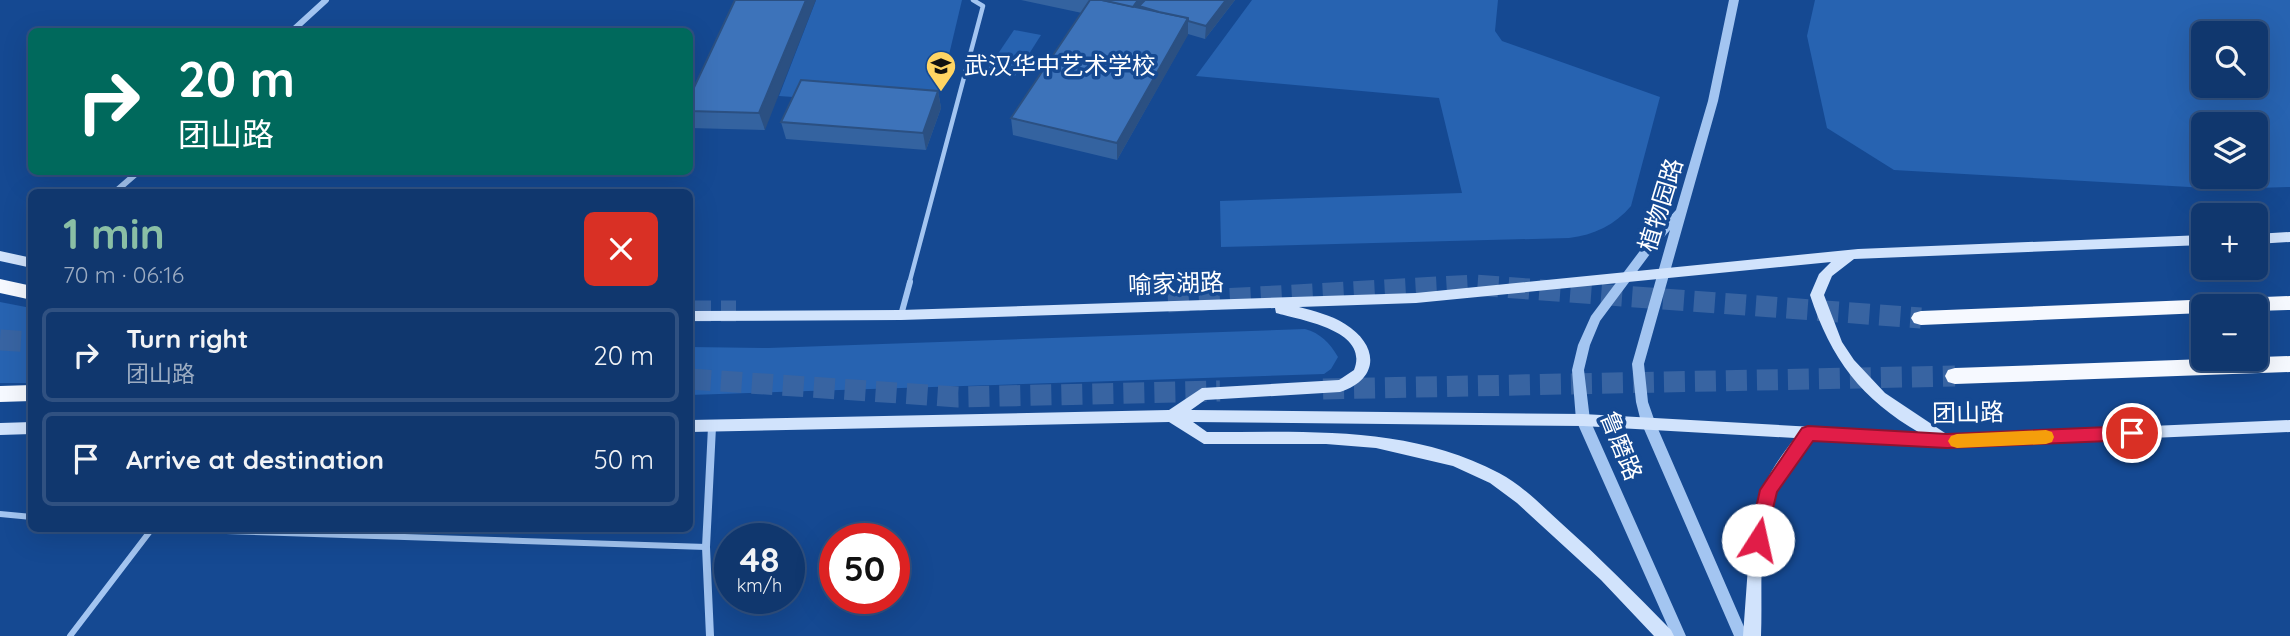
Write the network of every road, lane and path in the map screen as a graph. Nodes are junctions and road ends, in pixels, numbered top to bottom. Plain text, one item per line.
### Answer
1 (326, 0) edge
2 (973, 0) edge
3 (1734, 0) edge
4 (295, 28) edge
5 (135, 175) edge
6 (118, 189) edge
7 (1681, 210) junction
8 (2290, 237) edge
9 (2268, 238) edge
10 (2191, 240) edge
11 (1858, 254) junction
12 (0, 256) edge
13 (28, 262) edge
14 (1662, 273) junction
15 (1628, 277) junction
16 (0, 286) edge
17 (28, 292) edge
18 (2290, 303) edge
19 (1252, 304) junction
20 (2268, 304) edge
21 (2191, 307) edge
22 (693, 316) edge
23 (901, 316) junction
24 (1921, 318) tunnel mouth
25 (2290, 364) edge
26 (1955, 376) tunnel mouth
27 (28, 393) edge
28 (0, 394) edge
29 (1172, 415) junction
30 (1583, 420) junction
31 (1648, 422) junction
32 (693, 426) edge
33 (712, 426) junction
34 (2290, 426) edge
35 (28, 428) edge
36 (0, 429) edge
37 (1808, 433) junction
38 (1947, 441) junction
39 (0, 514) edge
40 (28, 517) edge
41 (149, 532) edge
42 (216, 532) edge
43 (706, 547) junction
44 (70, 636) edge
45 (710, 636) edge
46 (1665, 636) edge
47 (1679, 636) edge
48 (1741, 636) edge
49 (1752, 636) edge

1 - 4 street
2 - 23 lane
3 - 7 street, 植物园路
5 - 6 street
7 - 14 street, 植物园路
7 - 15 street, 鲁磨路
8 - 9 main road
10 - 11 main road
11 - 14 main road
11 - 38 main road
12 - 13 main road
14 - 15 main road, 喻家湖路
14 - 31 street, 植物园路
15 - 19 main road, 喻家湖路
15 - 30 street, 鲁磨路
16 - 17 highway
18 - 20 highway
19 - 23 main road, 喻家湖路
19 - 29 main road
21 - 24 highway
22 - 23 main road, 喻家湖路
25 - 26 highway, 团山路
27 - 28 highway
29 - 30 main road
29 - 33 main road
29 - 46 main road
30 - 31 main road
30 - 47 street, 鲁磨路
31 - 37 main road, 团山路
31 - 48 street, 鲁磨路
32 - 33 main road
33 - 43 street
34 - 38 main road, 团山路
35 - 36 main road
37 - 38 main road, 团山路
37 - 49 main road
39 - 40 lane
41 - 44 lane
42 - 43 lane
43 - 45 street

